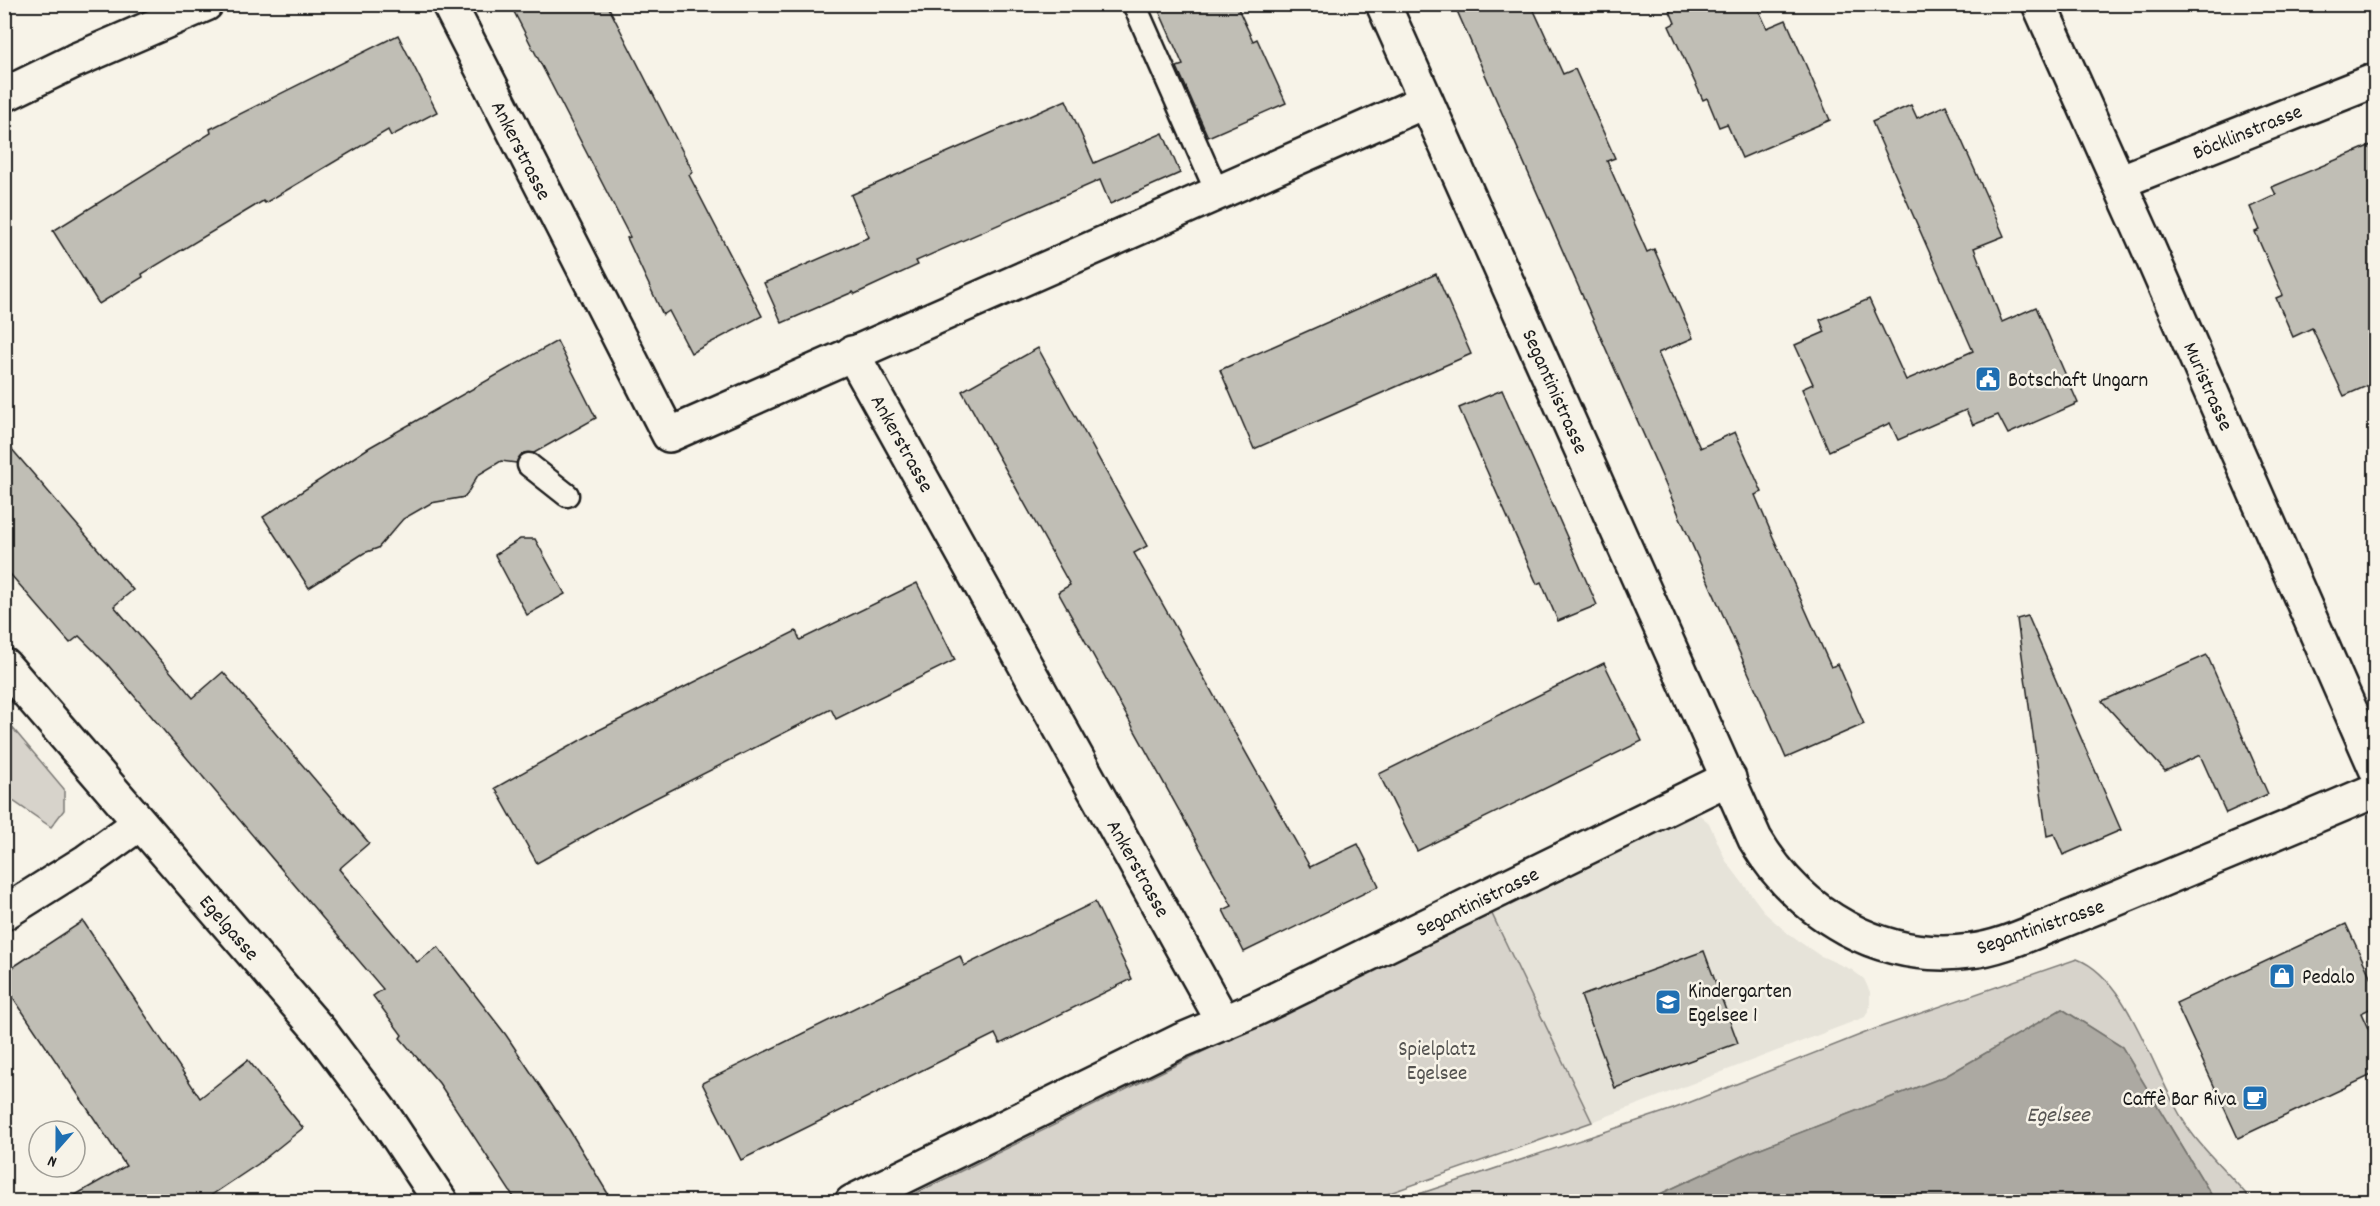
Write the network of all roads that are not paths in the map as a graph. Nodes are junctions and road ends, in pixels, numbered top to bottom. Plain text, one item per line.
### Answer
1 (206, 4) edge
2 (448, 4) edge
3 (1134, 4) edge
4 (1383, 4) edge
5 (2038, 4) edge
6 (2376, 80) edge
7 (4, 95) edge
8 (1426, 100) junction
9 (2119, 182) junction
10 (1217, 192) junction
11 (852, 353) junction
12 (529, 465) dead end
13 (567, 495) dead end
14 (4, 665) edge
15 (2376, 769) edge
16 (1729, 778) junction
17 (2376, 790) edge
18 (140, 823) junction
19 (4, 913) edge
20 (1224, 1023) junction
21 (441, 1202) edge
22 (852, 1202) edge

1 - 7 street
2 - 11 street, Ankerstrasse
3 - 10 lane
4 - 8 street, Segantinistrasse
5 - 9 street, Muristrasse
6 - 9 street, Böcklinstrasse
8 - 10 street, Ankerstrasse
8 - 16 street, Segantinistrasse
9 - 15 street, Muristrasse
10 - 11 street, Ankerstrasse
11 - 20 street, Ankerstrasse
12 - 13 lane
14 - 18 street, Egelgasse
16 - 17 street, Segantinistrasse
16 - 20 street, Segantinistrasse
18 - 19 street
18 - 21 street, Egelgasse
20 - 22 street

